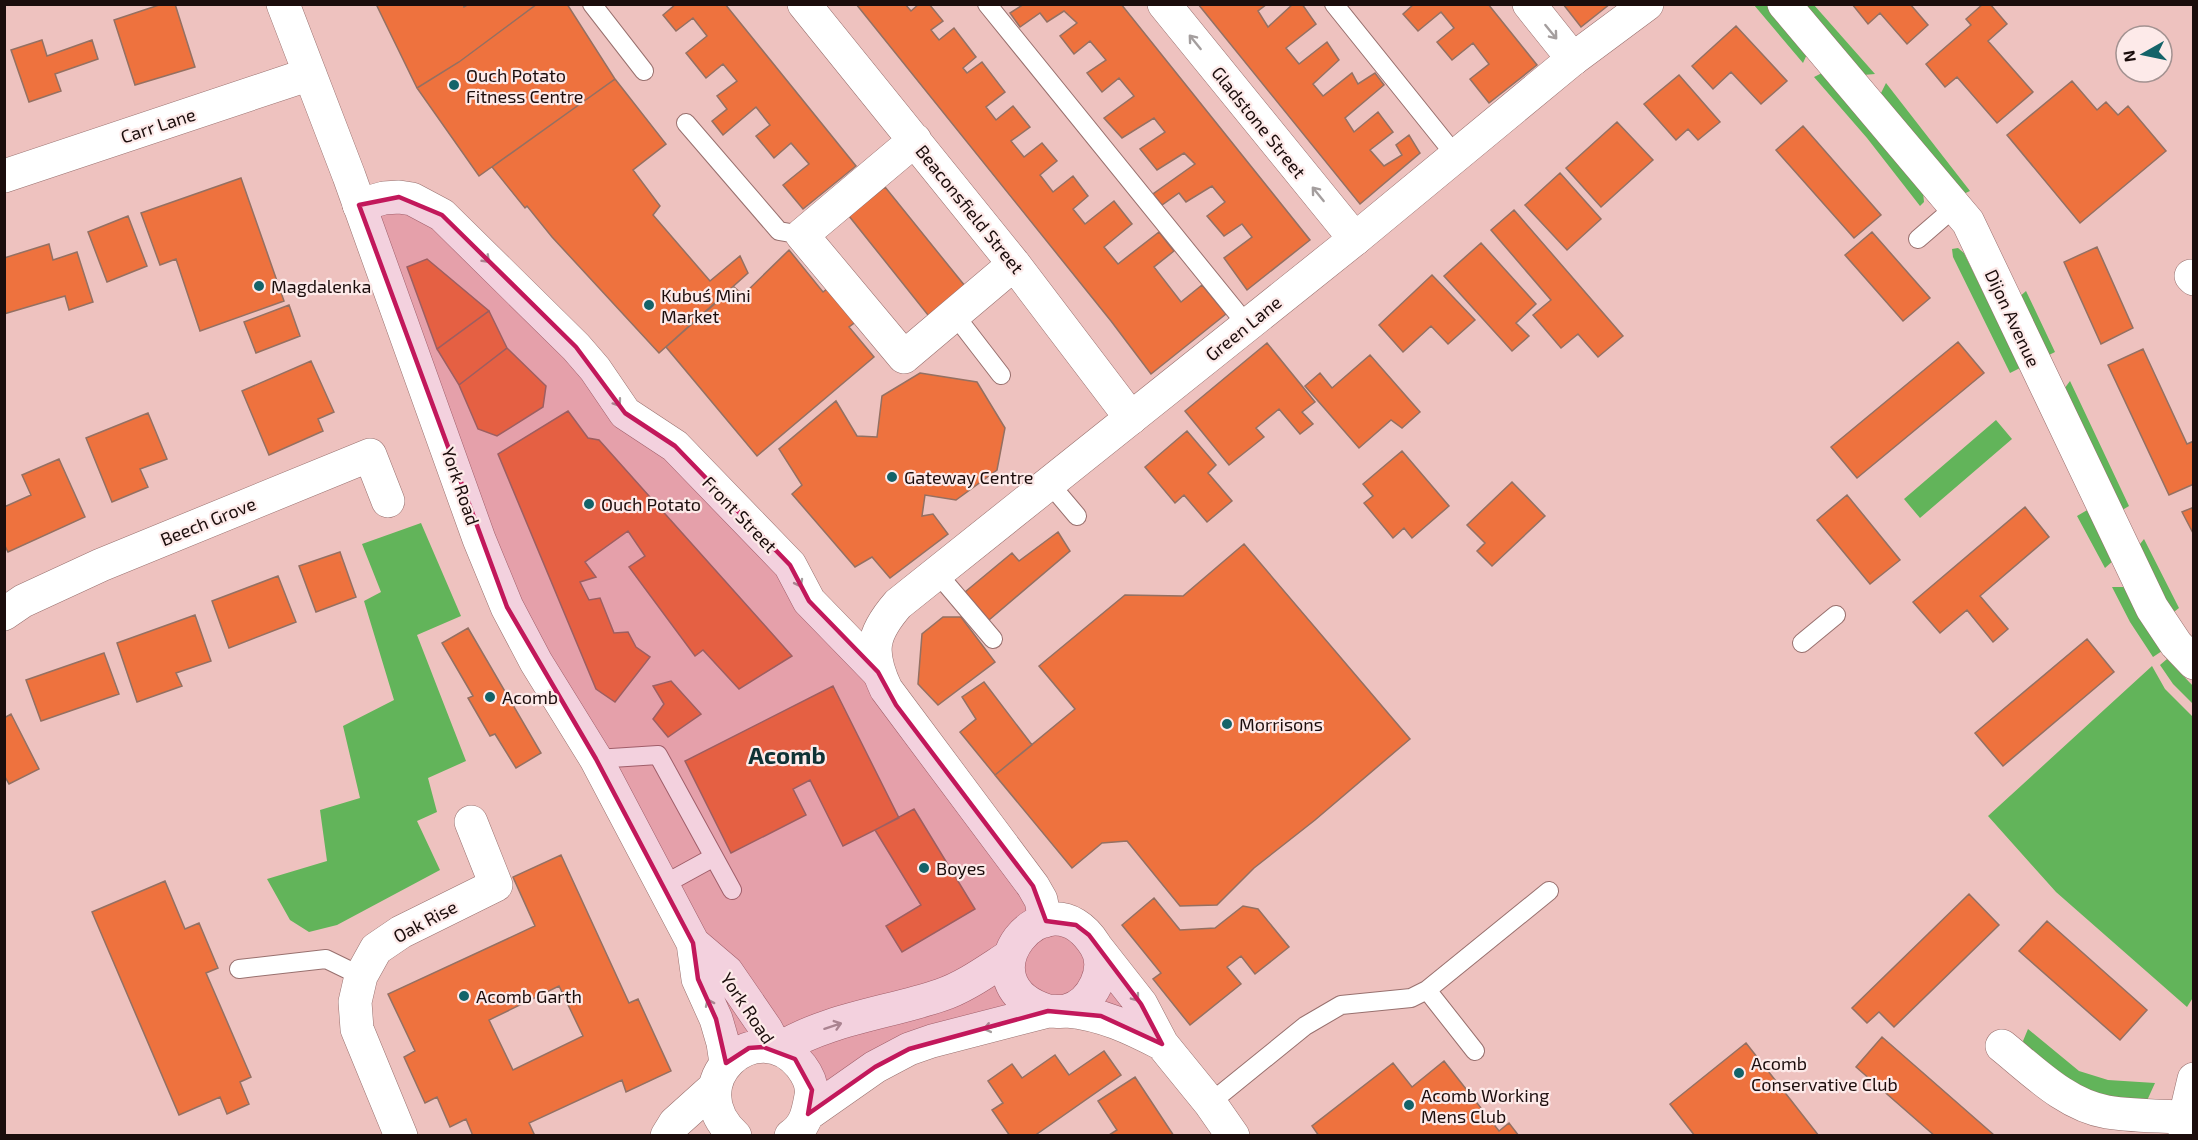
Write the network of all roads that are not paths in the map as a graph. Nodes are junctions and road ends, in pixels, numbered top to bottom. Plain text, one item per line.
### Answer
1 (282, 4) edge
2 (592, 4) edge
3 (804, 4) edge
4 (987, 4) edge
5 (1164, 4) edge
6 (1334, 4) edge
7 (1529, 4) edge
8 (1647, 4) edge
9 (1784, 4) edge
10 (1573, 59) junction
11 (644, 71) dead end
12 (310, 74) junction
13 (686, 123) dead end
14 (915, 140) junction
15 (1456, 156) junction
16 (4, 176) edge
17 (359, 205) junction
18 (1955, 207) junction
19 (802, 235) junction
20 (1355, 239) junction
21 (1917, 239) dead end
22 (1014, 264) junction
23 (954, 314) junction
24 (1247, 325) junction
25 (1001, 375) dead end
26 (1131, 418) junction
27 (1050, 484) junction
28 (388, 501) dead end
29 (1077, 516) dead end
30 (937, 573) junction
31 (4, 614) edge
32 (1836, 615) dead end
33 (993, 639) dead end
34 (1802, 643) dead end
35 (2193, 663) edge
36 (878, 672) junction
37 (596, 759) junction
38 (471, 822) dead end
39 (714, 857) junction
40 (663, 885) junction
41 (732, 890) dead end
42 (1549, 891) dead end
43 (1045, 921) junction
44 (693, 943) junction
45 (1097, 948) junction
46 (1010, 956) junction
47 (239, 969) dead end
48 (361, 976) junction
49 (1427, 990) junction
50 (1058, 1011) junction
51 (1162, 1044) junction
52 (2002, 1046) dead end
53 (778, 1049) junction
54 (1475, 1051) dead end
55 (720, 1075) junction
56 (2193, 1079) edge
57 (1210, 1103) junction
58 (2185, 1126) edge
59 (802, 1127) edge
60 (734, 1135) edge
61 (400, 1136) edge
62 (667, 1136) edge
63 (1233, 1136) edge

1 - 12 street, York Road
2 - 11 lane
3 - 14 street, Beaconsfield Street
4 - 24 lane
20 -> 5 street, Gladstone Street
6 - 15 lane
7 -> 10 street
8 - 10 street, Green Lane
9 - 18 street, Dijon Avenue
10 - 15 street, Green Lane
12 - 16 street, Carr Lane
12 - 17 street, York Road
13 - 19 lane
14 - 19 street
14 - 22 street, Beaconsfield Street
15 - 20 street, Green Lane
17 -> 36 street, Front Street
17 - 37 street, York Road
18 - 21 lane
18 - 35 street, Dijon Avenue
19 - 23 street
20 - 24 street, Green Lane
22 - 23 street
22 - 26 street, Beaconsfield Street
23 - 25 lane
24 - 26 street, Green Lane
26 - 27 street, Green Lane
27 - 29 lane
27 - 30 street, Green Lane
28 - 31 street, Beech Grove
30 - 33 lane
30 - 36 street, Green Lane
32 - 34 lane
36 - 43 street, Front Street
37 - 39 lane
37 - 40 street, York Road
38 - 48 street, Oak Rise
39 - 40 lane
39 - 41 lane
40 - 44 street, York Road
42 - 49 lane
43 - 45 street
43 - 46 street
44 - 53 street, York Road
55 -> 44 street, York Road
45 - 50 street
45 -> 51 street
46 - 50 street
53 -> 46 street
47 - 48 lane
48 - 61 street, Oak Rise
49 - 54 lane
49 - 57 lane
50 - 51 street
50 -> 59 street
51 - 57 street
52 - 58 street
53 - 55 street
53 - 59 street
55 - 60 street, York Road
55 - 62 street
56 - 58 street
57 - 63 street

